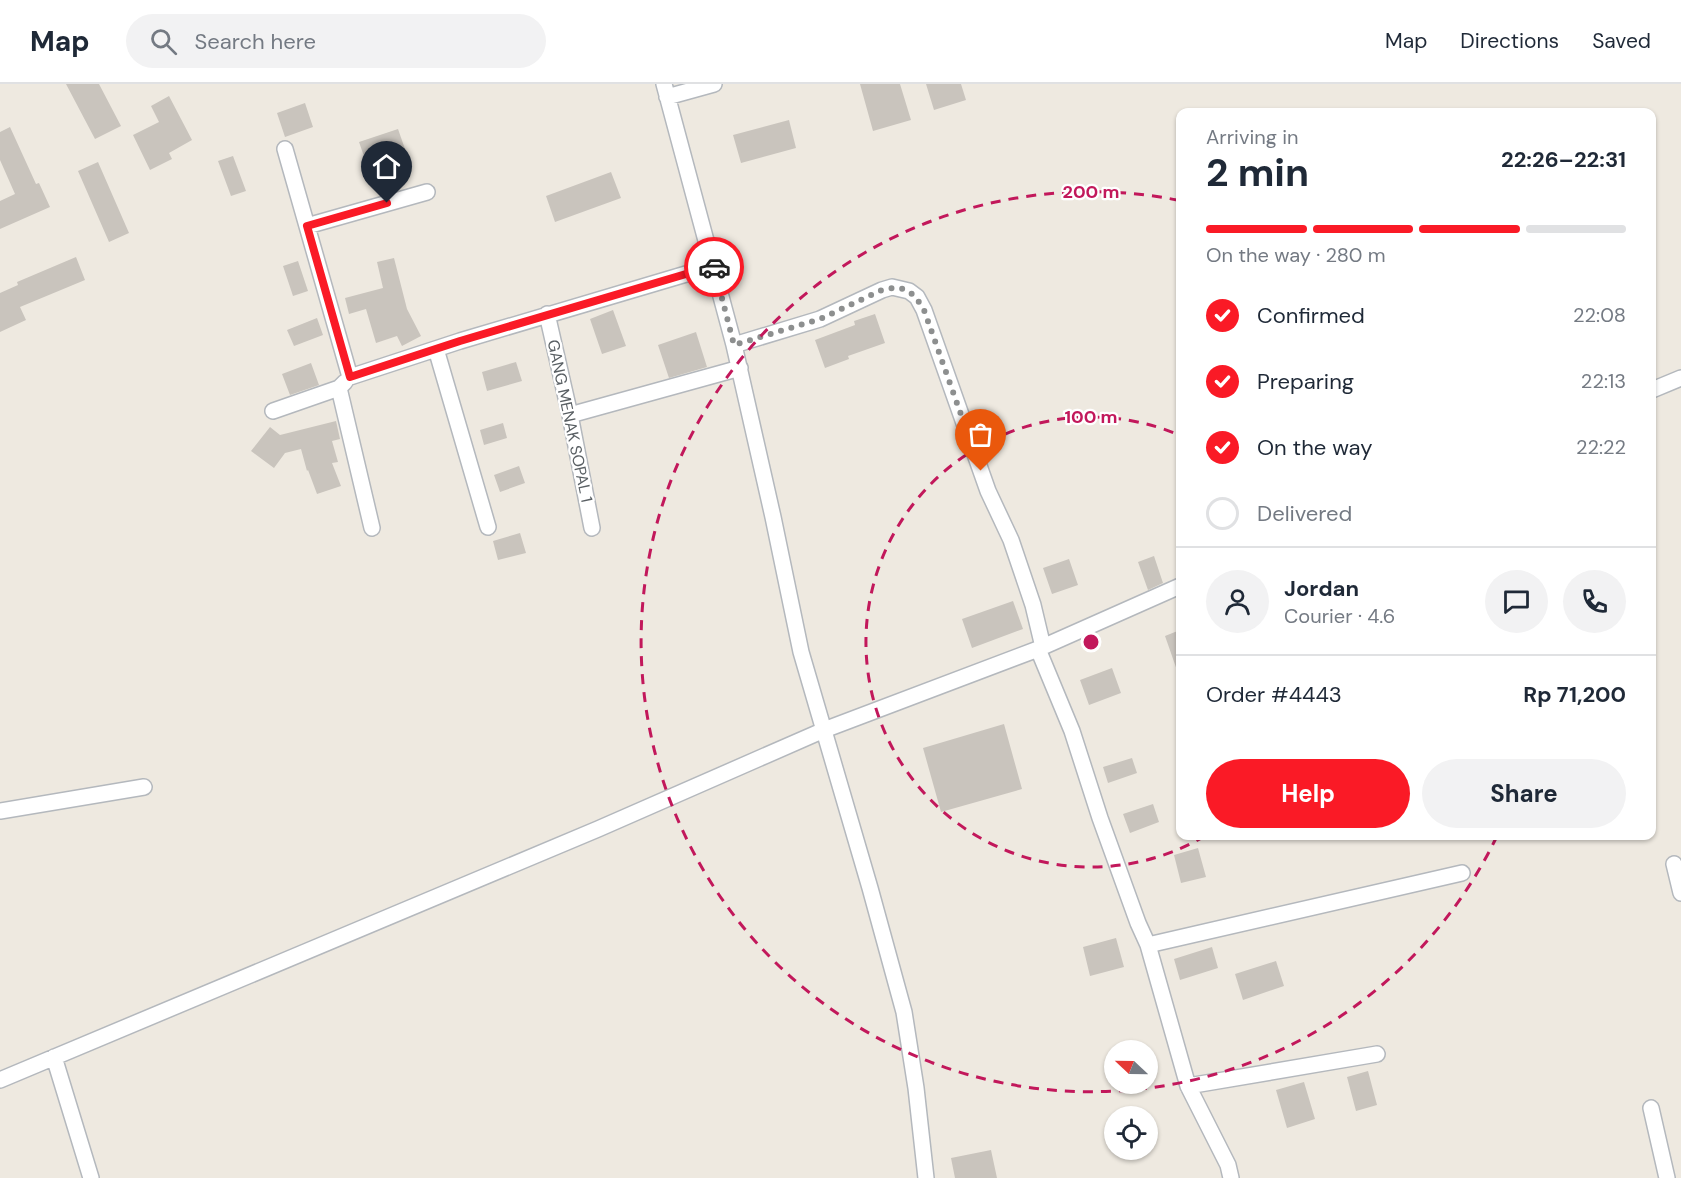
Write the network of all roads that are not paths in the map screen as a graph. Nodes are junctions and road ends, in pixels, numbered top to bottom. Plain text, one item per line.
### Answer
1 (714, 84) edge
2 (666, 91) edge
3 (285, 149) dead end
4 (427, 192) dead end
5 (307, 226) junction
6 (713, 266) junction
7 (547, 314) junction
8 (734, 345) junction
9 (436, 349) junction
10 (740, 368) junction
11 (350, 377) junction
12 (1681, 378) edge
13 (339, 388) junction
14 (1656, 388) edge
15 (273, 411) dead end
16 (570, 416) junction
17 (488, 527) dead end
18 (372, 528) dead end
19 (592, 528) dead end
20 (1176, 588) edge
21 (1043, 656) junction
22 (824, 730) junction
23 (144, 787) dead end
24 (0, 812) edge
25 (1674, 864) dead end
26 (1462, 873) dead end
27 (1681, 893) edge
28 (1148, 945) junction
29 (1377, 1054) dead end
30 (54, 1057) junction
31 (0, 1080) edge
32 (1188, 1086) junction
33 (1651, 1108) dead end
34 (91, 1178) edge
35 (926, 1178) edge
36 (1231, 1178) edge
37 (1667, 1178) edge

1 - 2 street
2 - 6 street
3 - 5 street
4 - 5 street
5 - 11 street
6 - 7 street
6 - 8 street
7 - 9 street
7 - 16 street, GANG MENAK SOPAL 1
8 - 10 street
8 - 21 street
9 - 11 street
9 - 17 street
10 - 16 street
10 - 22 street
11 - 13 street
12 - 14 street
13 - 15 street
13 - 18 street
16 - 19 street, GANG MENAK SOPAL 1
20 - 21 street
21 - 22 street
21 - 28 street
22 - 30 street
22 - 35 street
23 - 24 street
25 - 27 street
26 - 28 street
28 - 32 street
29 - 32 street
30 - 31 street
30 - 34 street
32 - 36 street
33 - 37 street

